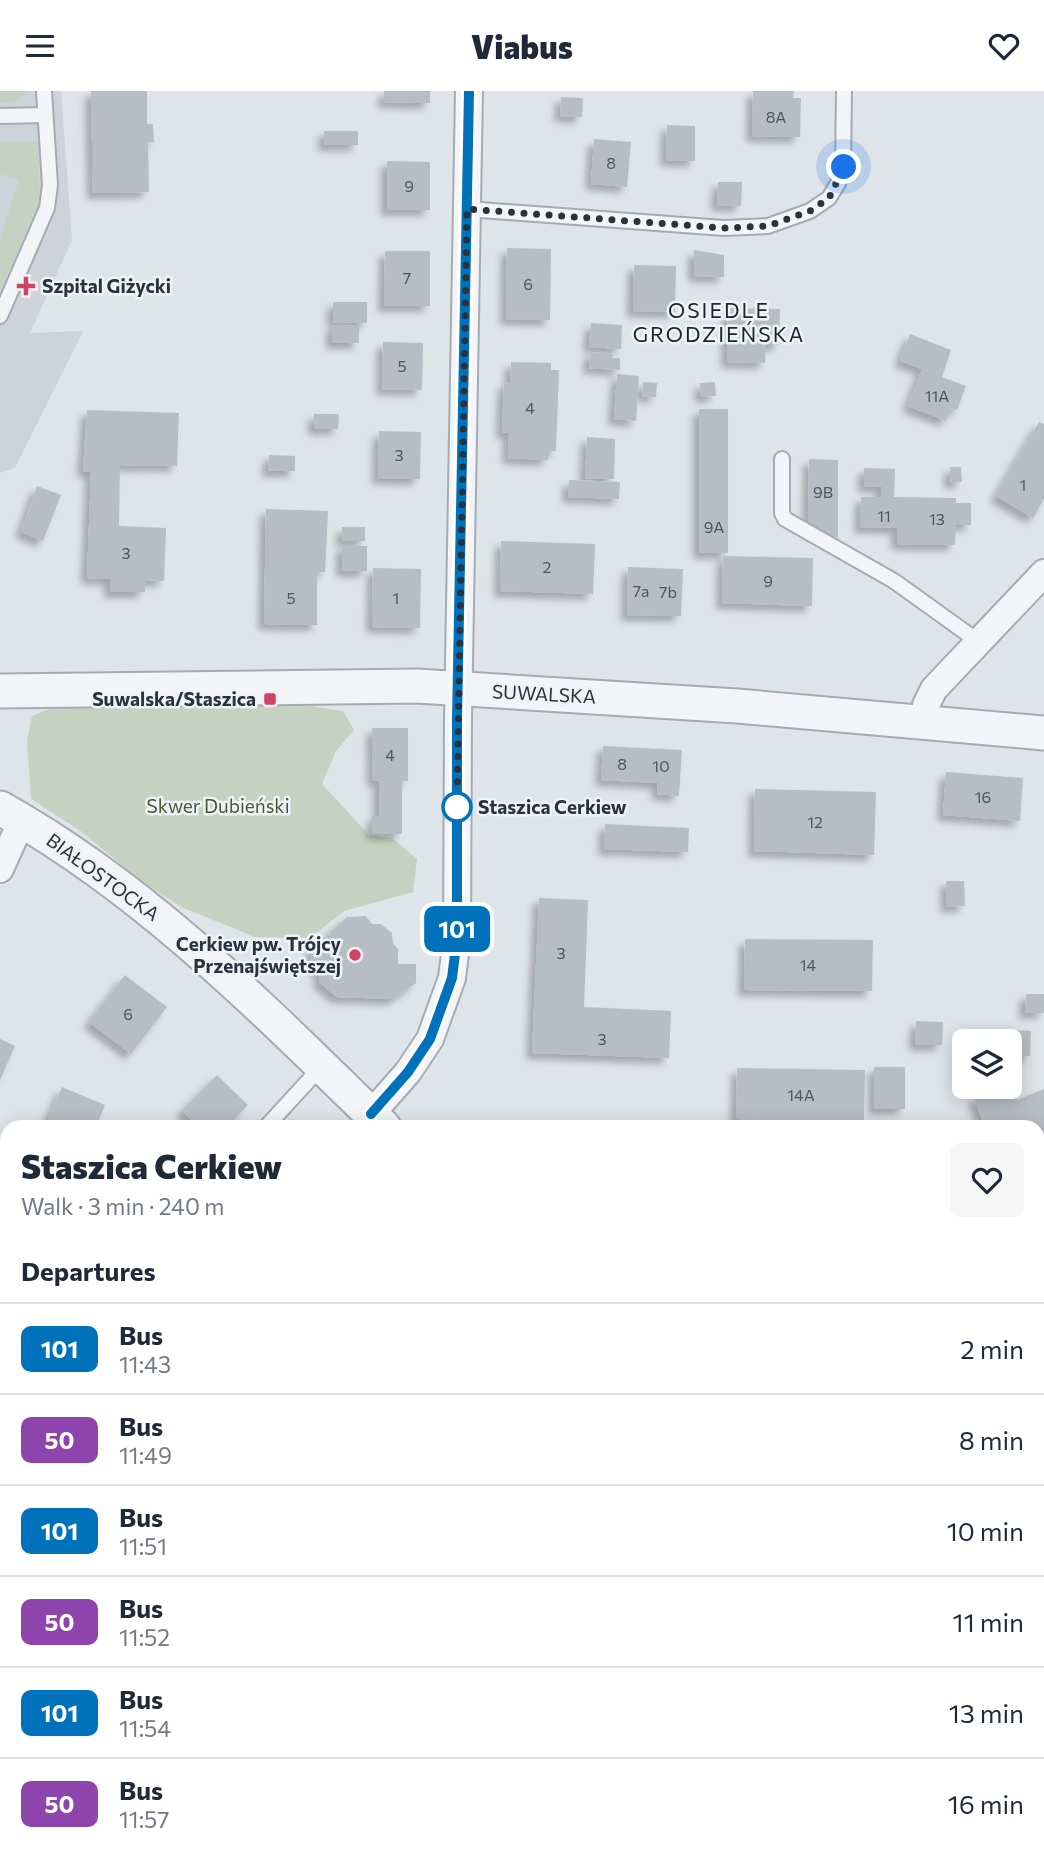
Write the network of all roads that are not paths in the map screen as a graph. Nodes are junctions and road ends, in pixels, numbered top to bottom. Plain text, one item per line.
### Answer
1 (44, 91) edge
2 (469, 91) edge
3 (844, 91) edge
4 (45, 115) junction
5 (0, 116) edge
6 (467, 209) junction
7 (0, 316) edge
8 (782, 459) dead end
9 (1044, 573) edge
10 (979, 642) junction
11 (458, 689) junction
12 (0, 691) edge
13 (925, 723) junction
14 (1044, 733) edge
15 (11, 814) edge
16 (0, 869) edge
17 (322, 1065) junction
18 (272, 1120) edge
19 (378, 1120) edge

1 - 4 lane
2 - 6 street
3 - 6 lane
4 - 5 lane
4 - 7 lane
6 - 11 street
8 - 10 lane
9 - 10 street
10 - 13 street
11 - 12 street, SUWALSKA
11 - 13 street, SUWALSKA
11 - 19 street
13 - 14 street, SUWALSKA
15 - 16 street
15 - 17 street, BIAŁOSTOCKA
17 - 18 lane
17 - 19 street, BIAŁOSTOCKA

